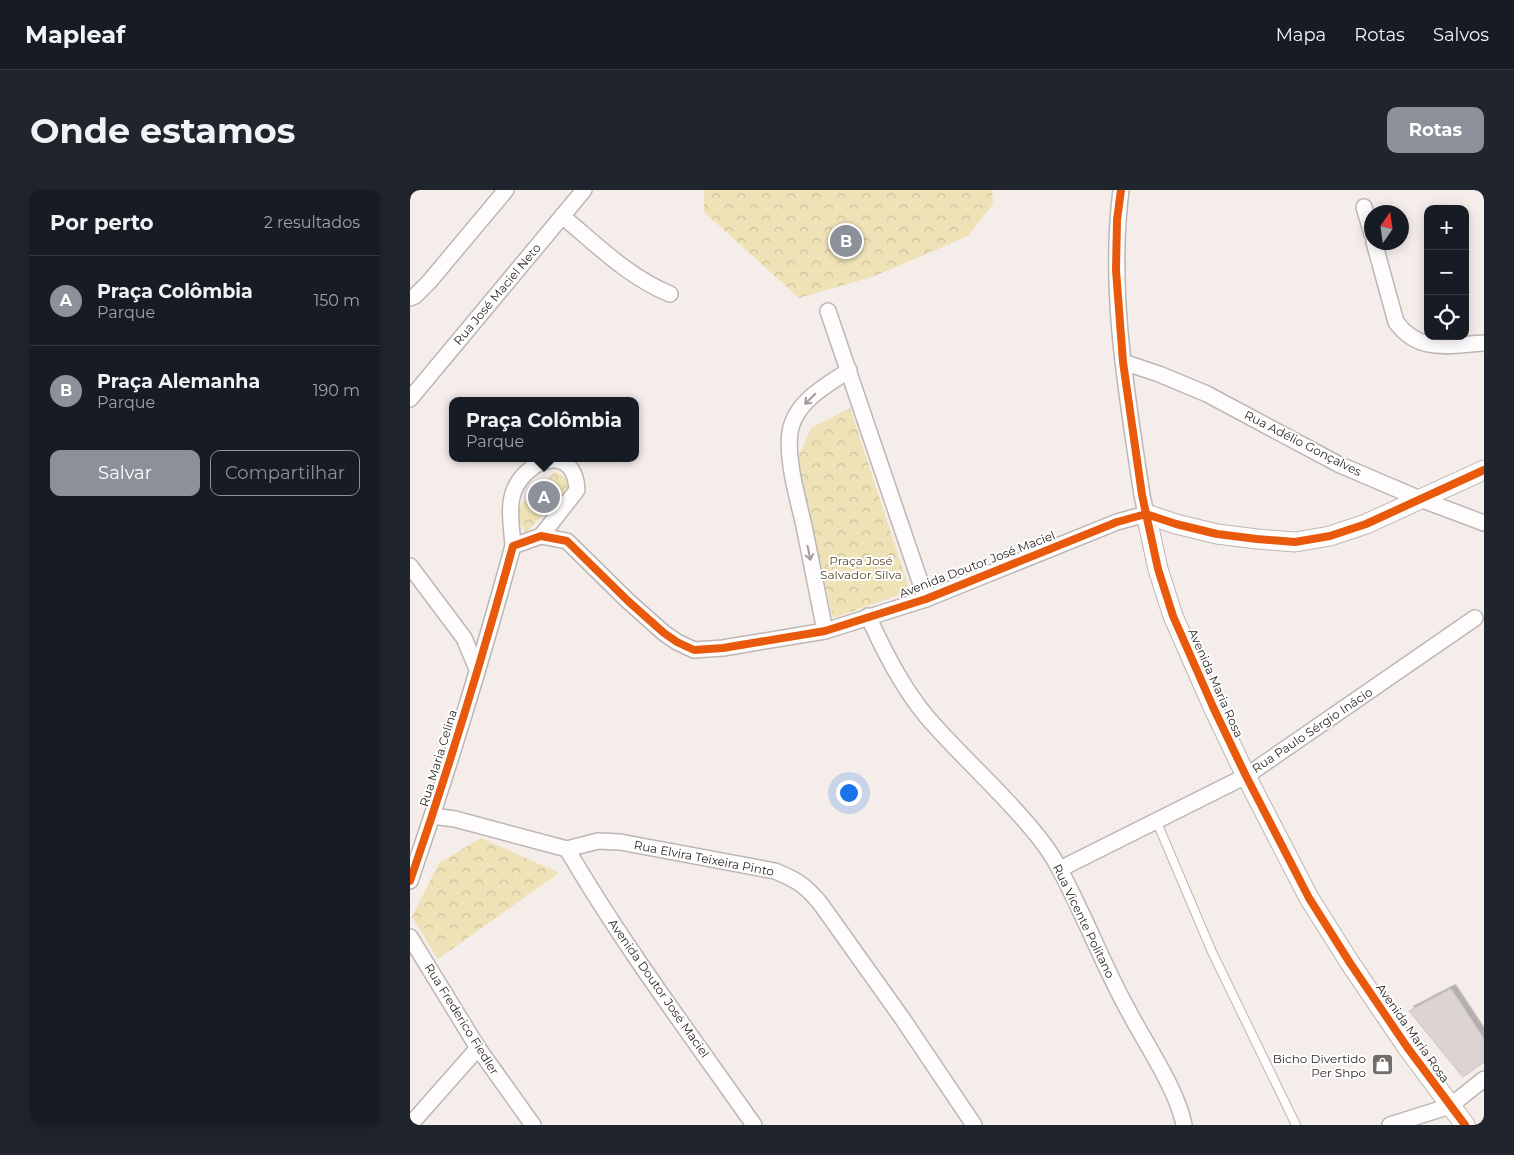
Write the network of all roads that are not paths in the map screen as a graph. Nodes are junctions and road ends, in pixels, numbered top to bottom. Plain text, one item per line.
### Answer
1 (506, 190) edge
2 (584, 190) edge
3 (1121, 190) edge
4 (562, 216) junction
5 (1376, 250) edge
6 (670, 294) dead end
7 (410, 298) edge
8 (828, 311) dead end
9 (1484, 343) edge
10 (1123, 362) junction
11 (849, 370) junction
12 (410, 399) edge
13 (541, 462) edge
14 (560, 462) edge
15 (1484, 470) edge
16 (1420, 499) junction
17 (1146, 514) junction
18 (1484, 523) edge
19 (541, 536) junction
20 (513, 546) junction
21 (411, 570) edge
22 (926, 599) junction
23 (868, 616) junction
24 (1475, 618) dead end
25 (825, 631) junction
26 (477, 669) junction
27 (1246, 776) junction
28 (432, 816) junction
29 (1156, 820) junction
30 (567, 849) junction
31 (1060, 868) junction
32 (410, 882) edge
33 (410, 937) edge
34 (478, 1048) junction
35 (1484, 1079) edge
36 (1450, 1106) junction
37 (410, 1124) edge
38 (533, 1125) edge
39 (754, 1125) edge
40 (974, 1125) edge
41 (1184, 1125) edge
42 (1296, 1125) edge
43 (1390, 1125) edge
44 (1465, 1125) edge

1 - 7 street
2 - 4 street, Rua José Maciel Neto
3 - 10 street, Avenida Maria Rosa
4 - 6 street
4 - 12 street, Rua José Maciel Neto
5 - 9 street
8 - 11 street
10 - 16 street, Rua Adélio Gonçalves
10 - 17 street, Avenida Maria Rosa
11 - 22 street
11 -> 25 street
13 - 20 street
14 - 19 street
15 - 16 street
16 - 17 street
16 - 18 street, Rua Adélio Gonçalves
17 - 22 street, Avenida Doutor José Maciel
17 - 27 street, Avenida Maria Rosa
19 - 20 street
19 - 25 street, Avenida Doutor José Maciel
20 - 26 street
21 - 26 street
22 - 23 street, Avenida Doutor José Maciel
23 - 25 street, Avenida Doutor José Maciel
23 - 31 street, Rua Vicente Politano
24 - 27 street, Rua Paulo Sérgio Inácio
26 - 28 street, Rua Maria Celina
27 - 29 street, Rua Paulo Sérgio Inácio
27 - 36 street, Avenida Maria Rosa
28 - 30 street, Rua Elvira Teixeira Pinto
28 - 32 street, Rua Maria Celina
29 - 31 street, Rua Paulo Sérgio Inácio
29 - 42 lane
30 - 39 street, Avenida Doutor José Maciel
30 - 40 street, Rua Elvira Teixeira Pinto
31 - 41 street, Rua Vicente Politano
33 - 34 street, Rua Frederico Fiedler
34 - 37 street
34 - 38 street, Rua Frederico Fiedler
35 - 36 street
36 - 43 street
36 - 44 street, Avenida Maria Rosa

